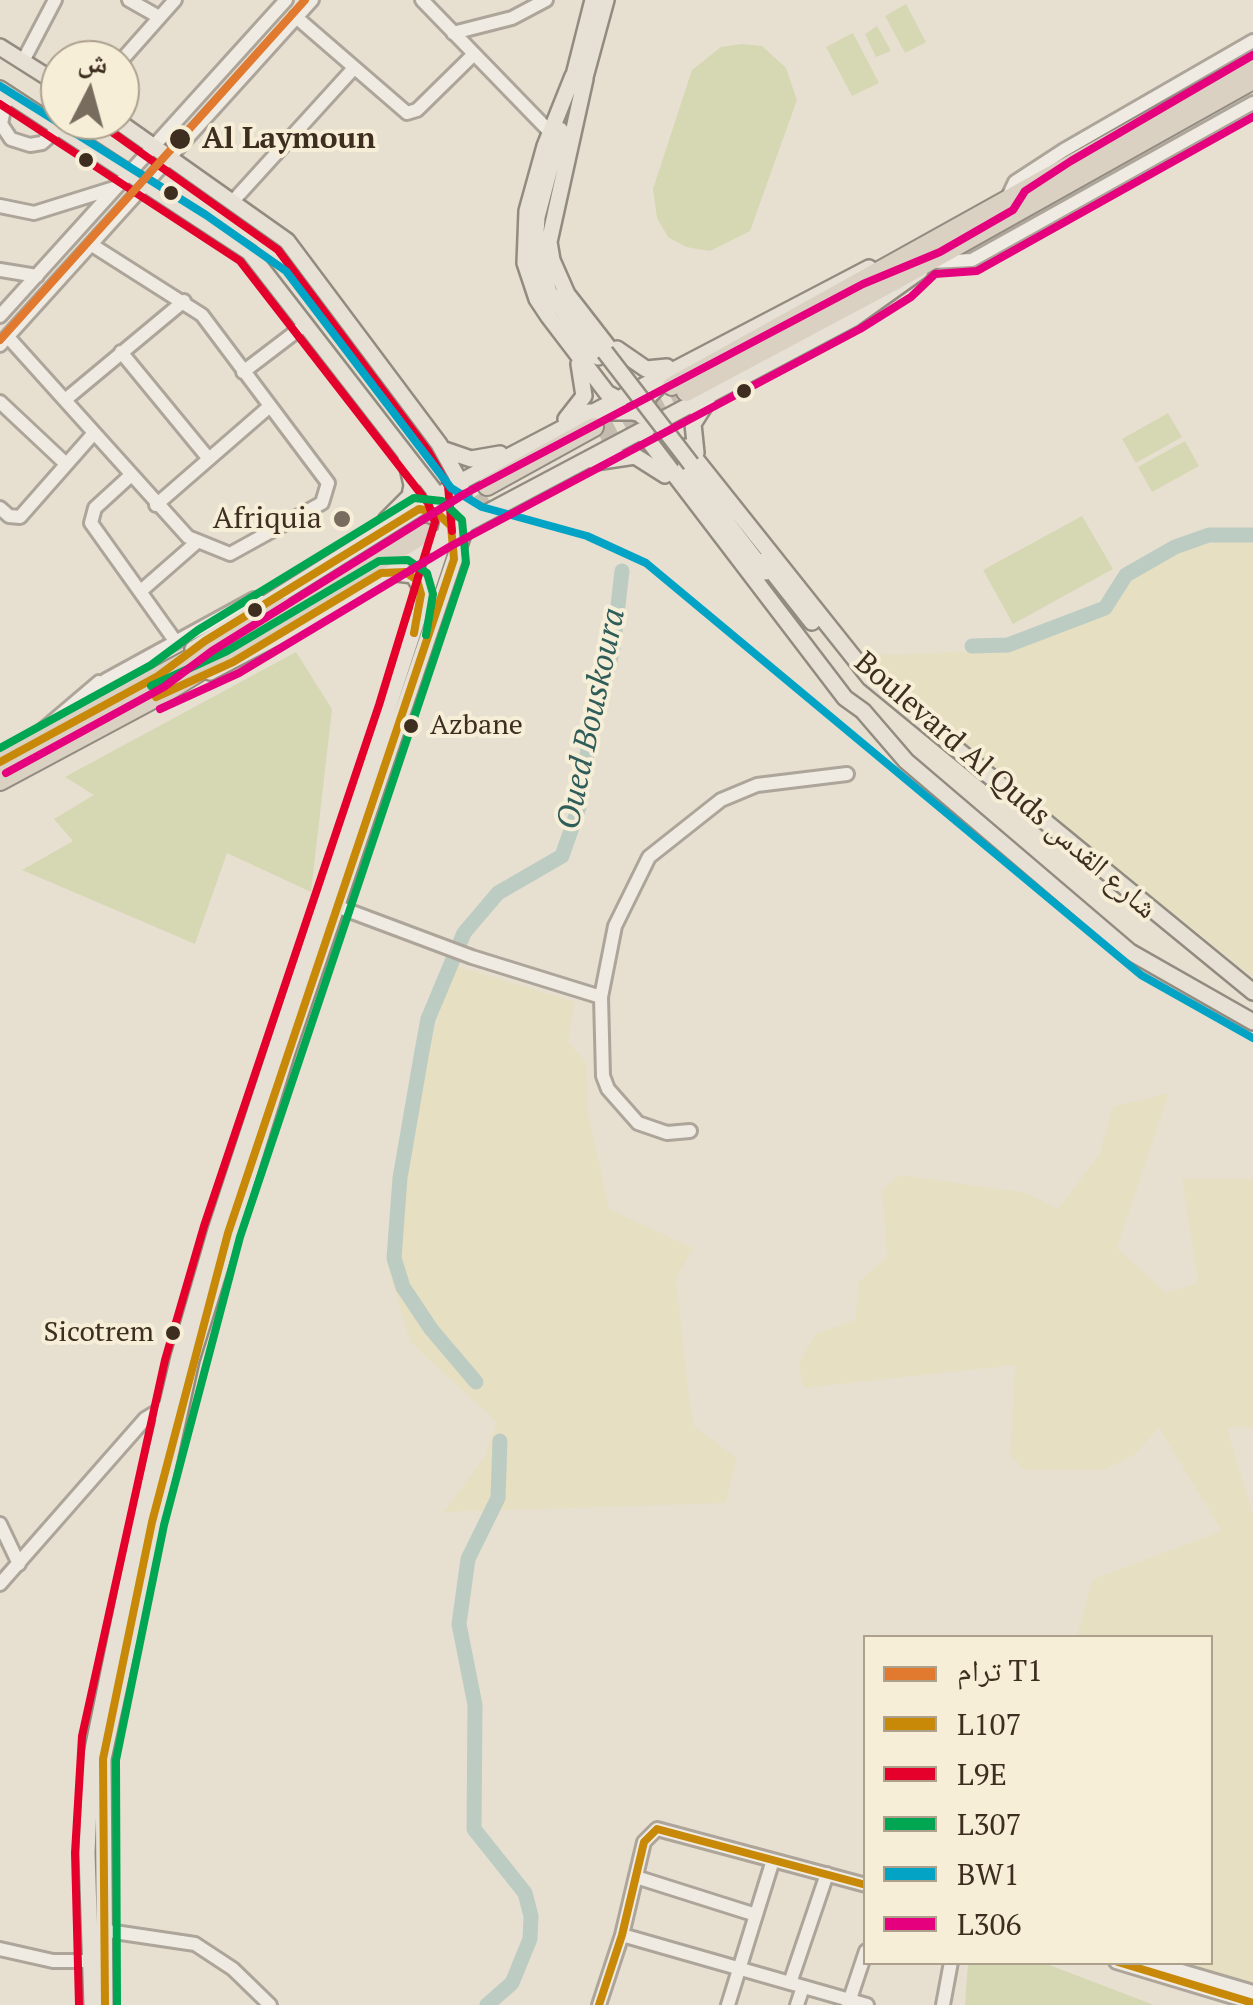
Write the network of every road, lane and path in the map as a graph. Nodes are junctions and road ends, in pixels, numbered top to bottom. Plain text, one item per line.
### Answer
1 (55, 0) edge
2 (128, 0) edge
3 (175, 0) edge
4 (312, 0) edge
5 (422, 0) edge
6 (546, 0) edge
7 (593, 0) edge
8 (606, 0) edge
9 (277, 3) edge
10 (159, 17) junction
11 (296, 18) junction
12 (454, 33) junction
13 (139, 40) edge
14 (1253, 41) edge
15 (0, 47) edge
16 (473, 55) junction
17 (23, 61) junction
18 (1253, 63) edge
19 (354, 68) junction
20 (40, 72) edge
21 (579, 77) junction
22 (1253, 80) edge
23 (4, 91) edge
24 (1253, 103) edge
25 (40, 115) edge
26 (550, 132) junction
27 (140, 135) edge
28 (47, 140) edge
29 (78, 140) edge
30 (156, 145) junction
31 (171, 156) junction
32 (130, 173) junction
33 (145, 184) junction
34 (116, 187) junction
35 (1007, 199) junction
36 (234, 200) junction
37 (0, 206) edge
38 (934, 241) junction
39 (92, 245) junction
40 (930, 262) junction
41 (0, 270) edge
42 (892, 274) junction
43 (37, 276) junction
44 (0, 293) edge
45 (18, 295) junction
46 (184, 301) junction
47 (0, 316) edge
48 (589, 322) junction
49 (306, 324) junction
50 (4, 341) edge
51 (574, 351) junction
52 (122, 352) junction
53 (680, 364) junction
54 (243, 372) junction
55 (715, 394) junction
56 (64, 400) junction
57 (0, 402) edge
58 (671, 402) junction
59 (632, 403) junction
60 (270, 406) junction
61 (602, 432) junction
62 (642, 432) junction
63 (94, 433) junction
64 (544, 436) junction
65 (528, 446) junction
66 (442, 449) junction
67 (402, 451) junction
68 (209, 459) junction
69 (66, 463) junction
70 (691, 465) junction
71 (567, 470) junction
72 (130, 476) junction
73 (488, 496) junction
74 (691, 496) junction
75 (439, 497) junction
76 (156, 506) junction
77 (0, 508) edge
78 (457, 513) junction
79 (421, 522) junction
80 (373, 535) junction
81 (197, 542) junction
82 (454, 560) junction
83 (381, 573) junction
84 (142, 590) junction
85 (267, 604) junction
86 (799, 611) junction
87 (417, 623) junction
88 (176, 642) junction
89 (106, 680) junction
90 (163, 683) junction
91 (96, 710) junction
92 (863, 711) junction
93 (921, 722) junction
94 (31, 745) junction
95 (0, 762) edge
96 (847, 774) dead end
97 (0, 781) edge
98 (336, 906) junction
99 (1253, 992) edge
100 (601, 997) junction
101 (1253, 1022) edge
102 (690, 1131) dead end
103 (175, 1401) junction
104 (0, 1524) edge
105 (19, 1564) junction
106 (0, 1584) edge
107 (773, 1860) junction
108 (826, 1874) junction
109 (636, 1877) junction
110 (863, 1883) edge
111 (756, 1915) junction
112 (101, 1930) junction
113 (622, 1935) junction
114 (0, 1949) edge
115 (863, 1959) edge
116 (90, 1961) junction
117 (950, 1965) edge
118 (1126, 1965) edge
119 (1161, 1965) edge
120 (739, 1968) junction
121 (797, 1985) junction
122 (1253, 1992) edge
123 (849, 2002) edge
124 (1253, 2003) edge
125 (92, 2005) edge
126 (104, 2005) edge
127 (270, 2005) edge
128 (599, 2005) edge
129 (728, 2005) edge
130 (797, 2005) edge
131 (867, 2005) edge
132 (943, 2005) edge

1 - 17 street
2 - 10 street
3 - 10 street
4 - 11 street
5 - 12 street
6 - 12 street
7 - 21 main road
8 - 21 main road
9 - 30 street
10 - 13 street
11 - 19 street
11 - 31 street
12 - 16 street
14 - 35 street
15 - 17 main road
16 - 19 street
16 - 26 street
17 - 20 main road
18 - 35 highway
19 - 36 street
21 - 26 main road
21 - 48 main road
21 - 70 main road, bridge
22 - 40 highway
23 - 25 main road
23 - 28 street
24 - 40 street
26 - 51 main road
27 - 30 main road
29 - 32 main road
30 - 31 main road
30 - 32 street
31 - 33 street
31 - 36 main road
32 - 33 main road
32 - 34 street
33 - 39 street
33 - 49 main road
34 - 37 street
34 - 43 street
35 - 38 highway
36 - 66 main road
38 - 42 highway
38 - 53 main road
39 - 46 street
39 - 50 street
40 - 42 highway
40 - 55 main road
41 - 43 street
42 - 58 highway
43 - 45 street
44 - 45 street
45 - 47 street
46 - 52 street
46 - 54 street
48 - 53 main road
48 - 59 main road
49 - 54 street
49 - 67 main road
50 - 56 street
51 - 59 main road
51 - 64 main road
52 - 56 street
52 - 68 street
53 - 58 main road
53 - 59 main road
54 - 60 street
55 - 58 main road
55 - 70 main road
56 - 63 street
57 - 69 street
58 - 59 main road
58 - 59 main road
58 - 62 main road
58 - 70 main road, Boulevard Al Quds شارع القدس
59 - 61 main road
59 - 61 main road
59 - 62 main road
60 - 68 street
60 - 81 street
61 - 62 main road
61 - 64 main road
61 - 71 main road
61 - 73 highway
62 - 74 main road, Boulevard Al Quds شارع القدس
63 - 69 street
63 - 72 street
64 - 65 main road
65 - 66 main road
65 - 73 main road
66 - 78 main road
67 - 75 main road
67 - 80 main road
68 - 76 street
69 - 77 street
70 - 86 main road
70 - 93 main road, Boulevard Al Quds شارع القدس
71 - 73 main road
71 - 74 main road
72 - 76 street
72 - 84 street
73 - 78 main road
73 - 78 main road
73 - 82 main road
74 - 92 main road, Boulevard Al Quds شارع القدس
75 - 78 main road
75 - 78 main road
75 - 79 main road
76 - 81 street
78 - 79 main road
78 - 82 main road
78 - 83 main road
78 - 87 main road
79 - 80 main road
79 - 90 highway
80 - 85 main road
81 - 84 street
82 - 98 main road
83 - 87 main road
83 - 90 main road
84 - 88 street
85 - 88 street
85 - 90 main road
86 - 92 main road
86 - 93 main road
87 - 103 main road
88 - 89 street
89 - 91 street
89 - 94 street
90 - 91 highway
90 - 97 highway
91 - 94 highway
92 - 101 main road, Boulevard Al Quds شارع القدس
93 - 99 main road, Boulevard Al Quds شارع القدس
94 - 95 highway
96 - 100 street
98 - 100 street
98 - 103 main road
100 - 102 street
103 - 105 street
103 - 112 main road
103 - 116 main road
104 - 105 street
105 - 106 street
107 - 108 street
107 - 109 street
107 - 111 street
108 - 110 street
108 - 121 street
109 - 111 street
109 - 113 street
111 - 120 street
112 - 126 main road
112 - 127 street
113 - 120 street
113 - 128 street
114 - 116 street
115 - 123 street
116 - 125 main road
117 - 132 street
118 - 124 street
119 - 122 street
120 - 121 street
120 - 129 street
121 - 123 street
121 - 130 street
123 - 131 street

